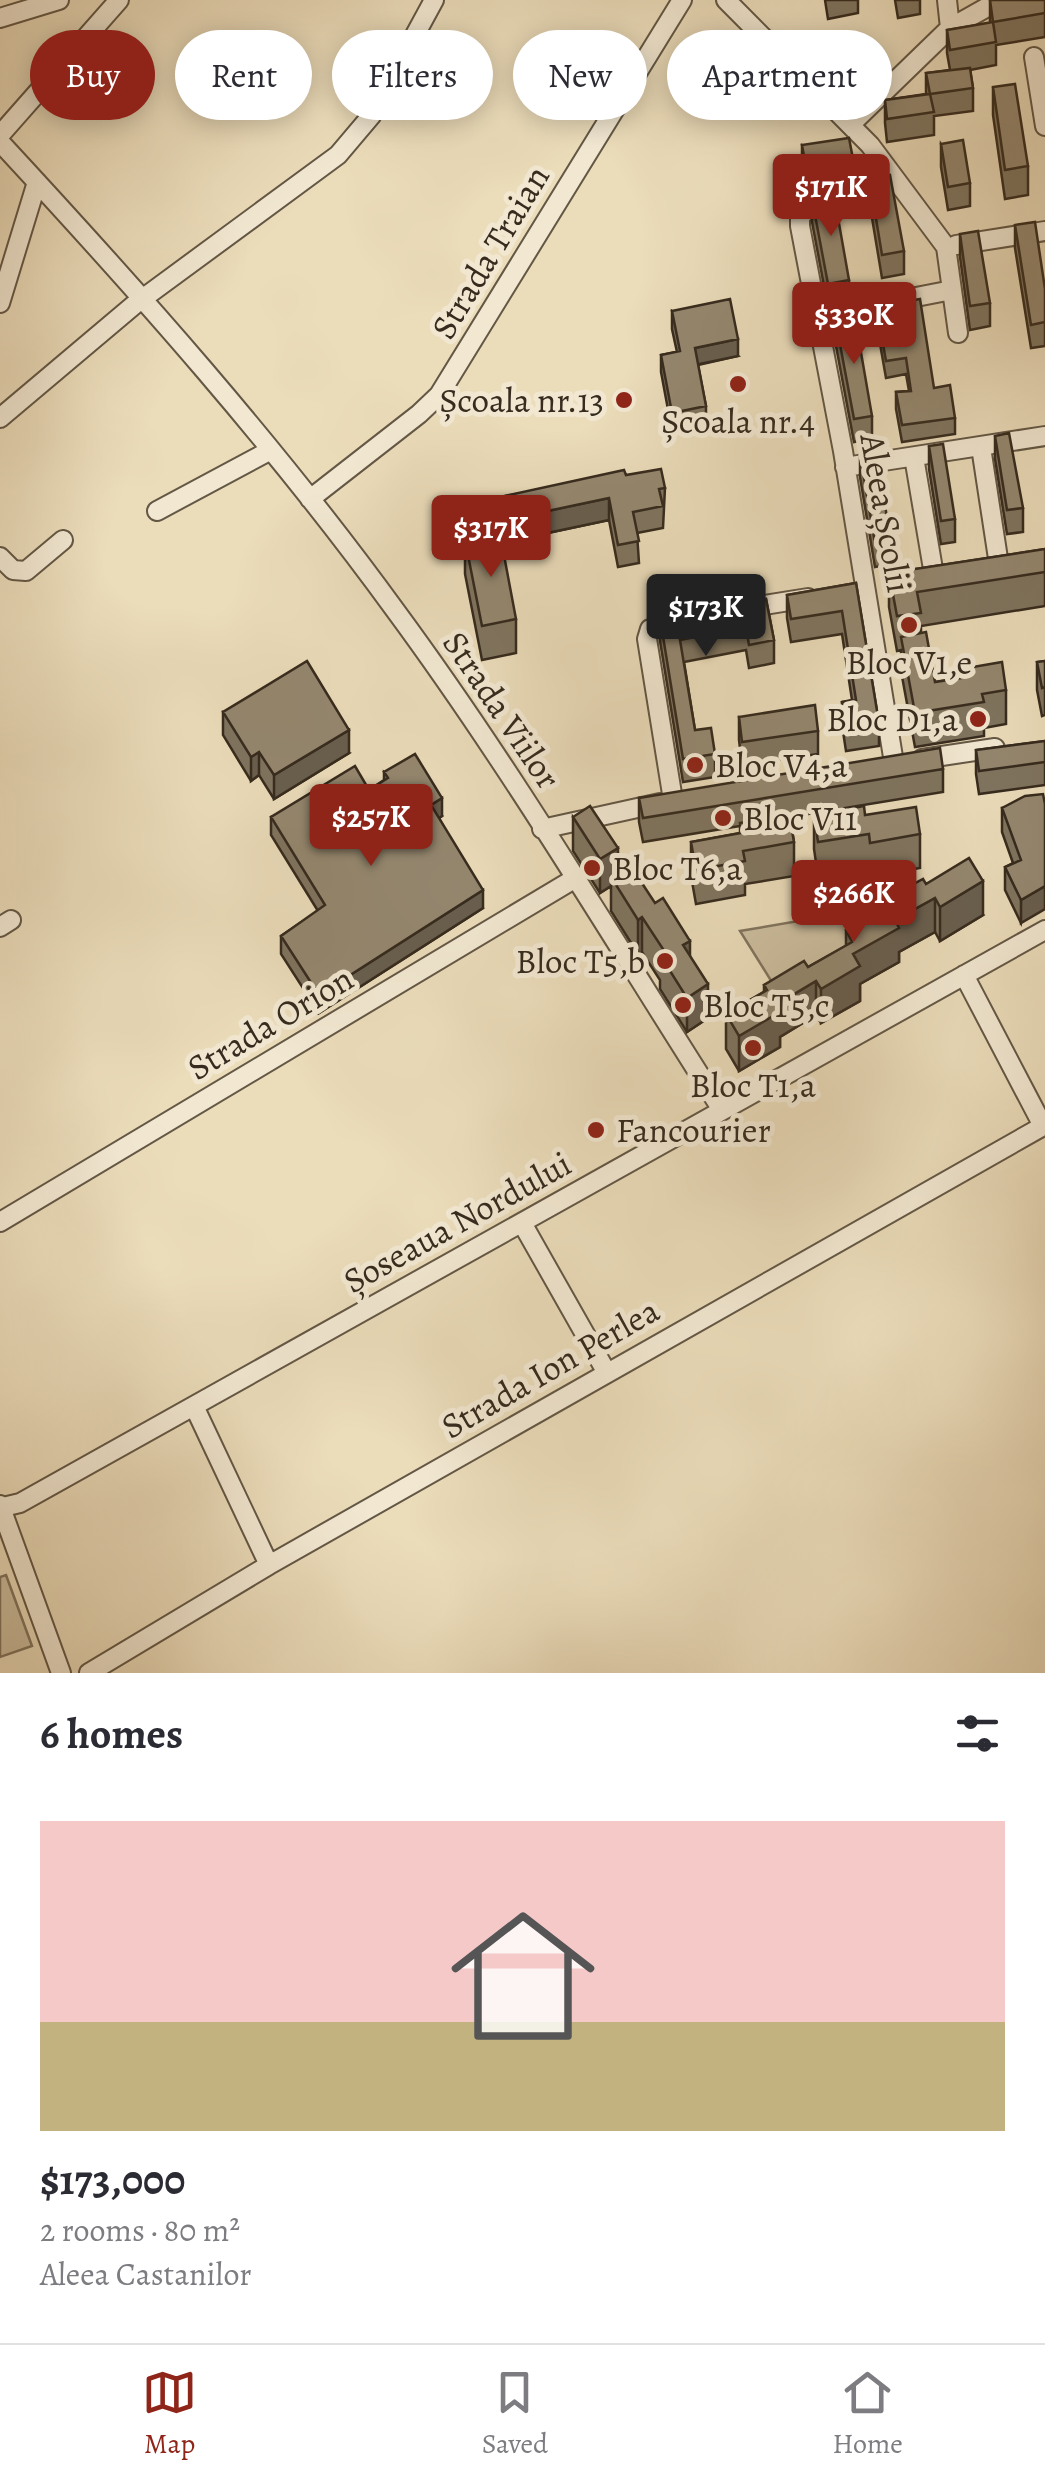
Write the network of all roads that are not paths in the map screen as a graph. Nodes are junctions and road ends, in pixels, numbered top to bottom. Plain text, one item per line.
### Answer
1 (59, 0) edge
2 (119, 0) edge
3 (434, 0) edge
4 (682, 0) edge
5 (726, 0) edge
6 (947, 0) edge
7 (1000, 0) edge
8 (0, 18) edge
9 (950, 28) junction
10 (1034, 58) dead end
11 (851, 124) junction
12 (1045, 126) edge
13 (0, 139) edge
14 (890, 174) junction
15 (36, 182) junction
16 (1045, 231) edge
17 (946, 247) junction
18 (952, 290) junction
19 (144, 298) junction
20 (0, 303) edge
21 (958, 333) dead end
22 (822, 340) junction
23 (0, 418) edge
24 (1045, 436) edge
25 (981, 447) junction
26 (269, 451) junction
27 (914, 457) junction
28 (845, 467) junction
29 (310, 498) junction
30 (157, 511) dead end
31 (63, 540) dead end
32 (0, 557) edge
33 (998, 565) edge
34 (934, 576) edge
35 (857, 591) junction
36 (718, 613) edge
37 (698, 617) edge
38 (1012, 746) edge
39 (542, 829) junction
40 (574, 879) junction
41 (1045, 930) edge
42 (964, 975) junction
43 (722, 1110) junction
44 (1044, 1126) edge
45 (0, 1222) edge
46 (522, 1223) junction
47 (607, 1373) junction
48 (194, 1406) junction
49 (2, 1506) edge
50 (270, 1565) junction
51 (61, 1673) edge
52 (89, 1673) edge

1 - 8 street
2 - 13 street
3 - 19 street
4 - 29 street, Strada Traian
5 - 11 street
6 - 9 street
7 - 9 street
9 - 11 street
10 - 12 street
11 - 14 street
13 - 15 street, Strada Viilor
14 - 17 street
14 - 22 street, Aleea Școlii
15 - 19 street, Strada Viilor
15 - 20 street
16 - 17 street
17 - 18 street
18 - 21 street
18 - 22 street
19 - 23 street
19 - 26 street, Strada Viilor
22 - 28 street, Aleea Școlii
24 - 25 street
25 - 27 street
25 - 33 street
26 - 29 street, Strada Viilor
26 - 30 street
27 - 28 street
27 - 34 street
28 - 35 street, Aleea Școlii
29 - 39 street, Strada Viilor
31 - 32 street
35 - 36 street
35 - 38 street, Aleea Școlii
37 - 39 street
39 - 40 street, Strada Viilor
40 - 43 street, Strada Viilor
40 - 45 street, Strada Orion
41 - 42 street, Șoseaua Nordului
42 - 43 street, Șoseaua Nordului
42 - 44 street
43 - 46 street, Șoseaua Nordului
44 - 47 street, Strada Ion Perlea
46 - 47 street
46 - 48 street, Șoseaua Nordului
47 - 50 street, Strada Ion Perlea
48 - 49 street, Șoseaua Nordului
48 - 50 street
49 - 51 street
50 - 52 street, Strada Ion Perlea

